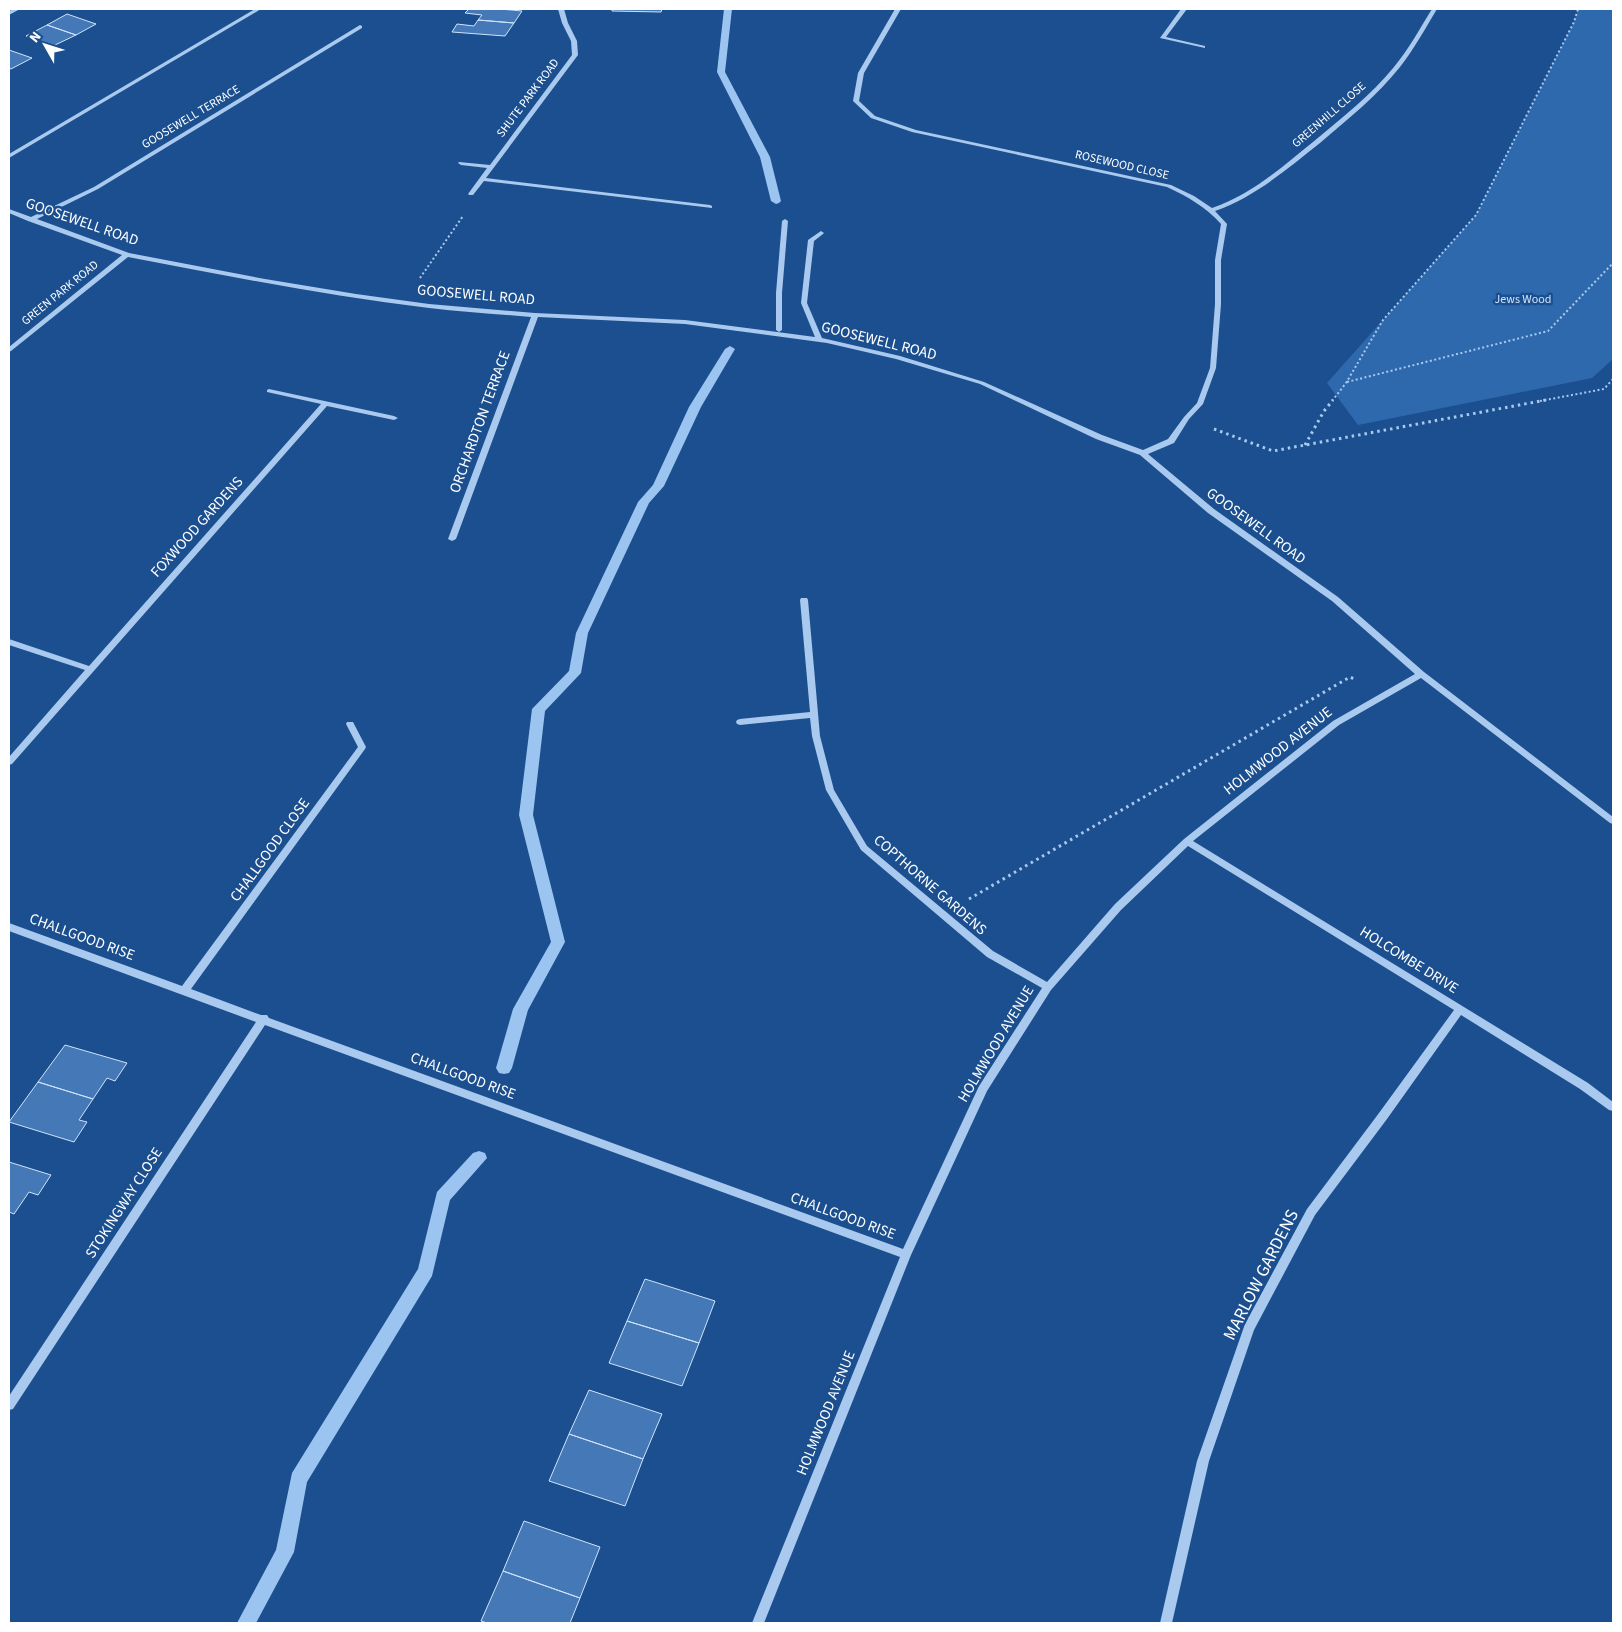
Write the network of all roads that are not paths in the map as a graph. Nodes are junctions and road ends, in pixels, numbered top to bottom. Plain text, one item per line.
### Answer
1 (18, 9) edge
2 (258, 9) edge
3 (561, 9) edge
4 (898, 9) edge
5 (1184, 9) edge
6 (1434, 9) edge
7 (9, 13) edge
8 (360, 27) dead end
9 (1203, 46) dead end
10 (9, 156) edge
11 (461, 163) dead end
12 (491, 167) junction
13 (482, 179) junction
14 (470, 194) road end
15 (710, 207) dead end
16 (1213, 210) junction
17 (9, 211) edge
18 (30, 220) junction
19 (785, 221) dead end
20 (821, 233) dead end
21 (127, 255) junction
22 (535, 315) junction
23 (779, 330) dead end
24 (819, 340) dead end
25 (9, 350) edge
26 (270, 391) dead end
27 (325, 404) junction
28 (394, 418) dead end
29 (1143, 453) junction
30 (452, 539) dead end
31 (804, 600) dead end
32 (9, 642) edge
33 (90, 669) junction
34 (1420, 674) junction
35 (814, 715) junction
36 (740, 722) dead end
37 (350, 724) dead end
38 (9, 762) edge
39 (1613, 821) edge
40 (1187, 841) junction
41 (9, 927) edge
42 (1048, 987) junction
43 (184, 990) junction
44 (1460, 1010) junction
45 (264, 1018) junction
46 (1613, 1107) edge
47 (906, 1255) junction
48 (9, 1405) edge
49 (758, 1623) edge
50 (1166, 1623) edge

1 - 7 street
2 - 10 street
3 - 12 street, SHUTE PARK ROAD
4 - 16 street, ROSEWOOD CLOSE
5 - 9 street
6 - 16 street, GREENHILL CLOSE
8 - 18 street, GOOSEWELL TERRACE
11 - 12 street
12 - 13 street, SHUTE PARK ROAD
13 - 14 street, SHUTE PARK ROAD
13 - 15 street
16 - 29 street
17 - 18 street, GOOSEWELL ROAD
18 - 21 street, GOOSEWELL ROAD
19 - 23 street
20 - 24 street
21 - 22 street, GOOSEWELL ROAD
21 - 25 street, GREEN PARK ROAD
22 - 29 street, GOOSEWELL ROAD
22 - 30 street, ORCHARDTON TERRACE
26 - 27 street
27 - 28 street
27 - 33 street, FOXWOOD GARDENS
29 - 34 street, GOOSEWELL ROAD
31 - 35 street, COPTHORNE GARDENS
32 - 33 street
33 - 38 street, FOXWOOD GARDENS
34 - 39 street, GOOSEWELL ROAD
34 - 40 street, HOLMWOOD AVENUE
35 - 36 street
35 - 42 street, COPTHORNE GARDENS
37 - 43 street, CHALLGOOD CLOSE
40 - 42 street, HOLMWOOD AVENUE
40 - 44 street, HOLCOMBE DRIVE
41 - 43 street, CHALLGOOD RISE
42 - 47 street, HOLMWOOD AVENUE
43 - 45 street, CHALLGOOD RISE
44 - 46 street, HOLCOMBE DRIVE
44 - 50 street, MARLOW GARDENS
45 - 47 street, CHALLGOOD RISE
45 - 48 street, STOKINGWAY CLOSE
47 - 49 street, HOLMWOOD AVENUE

